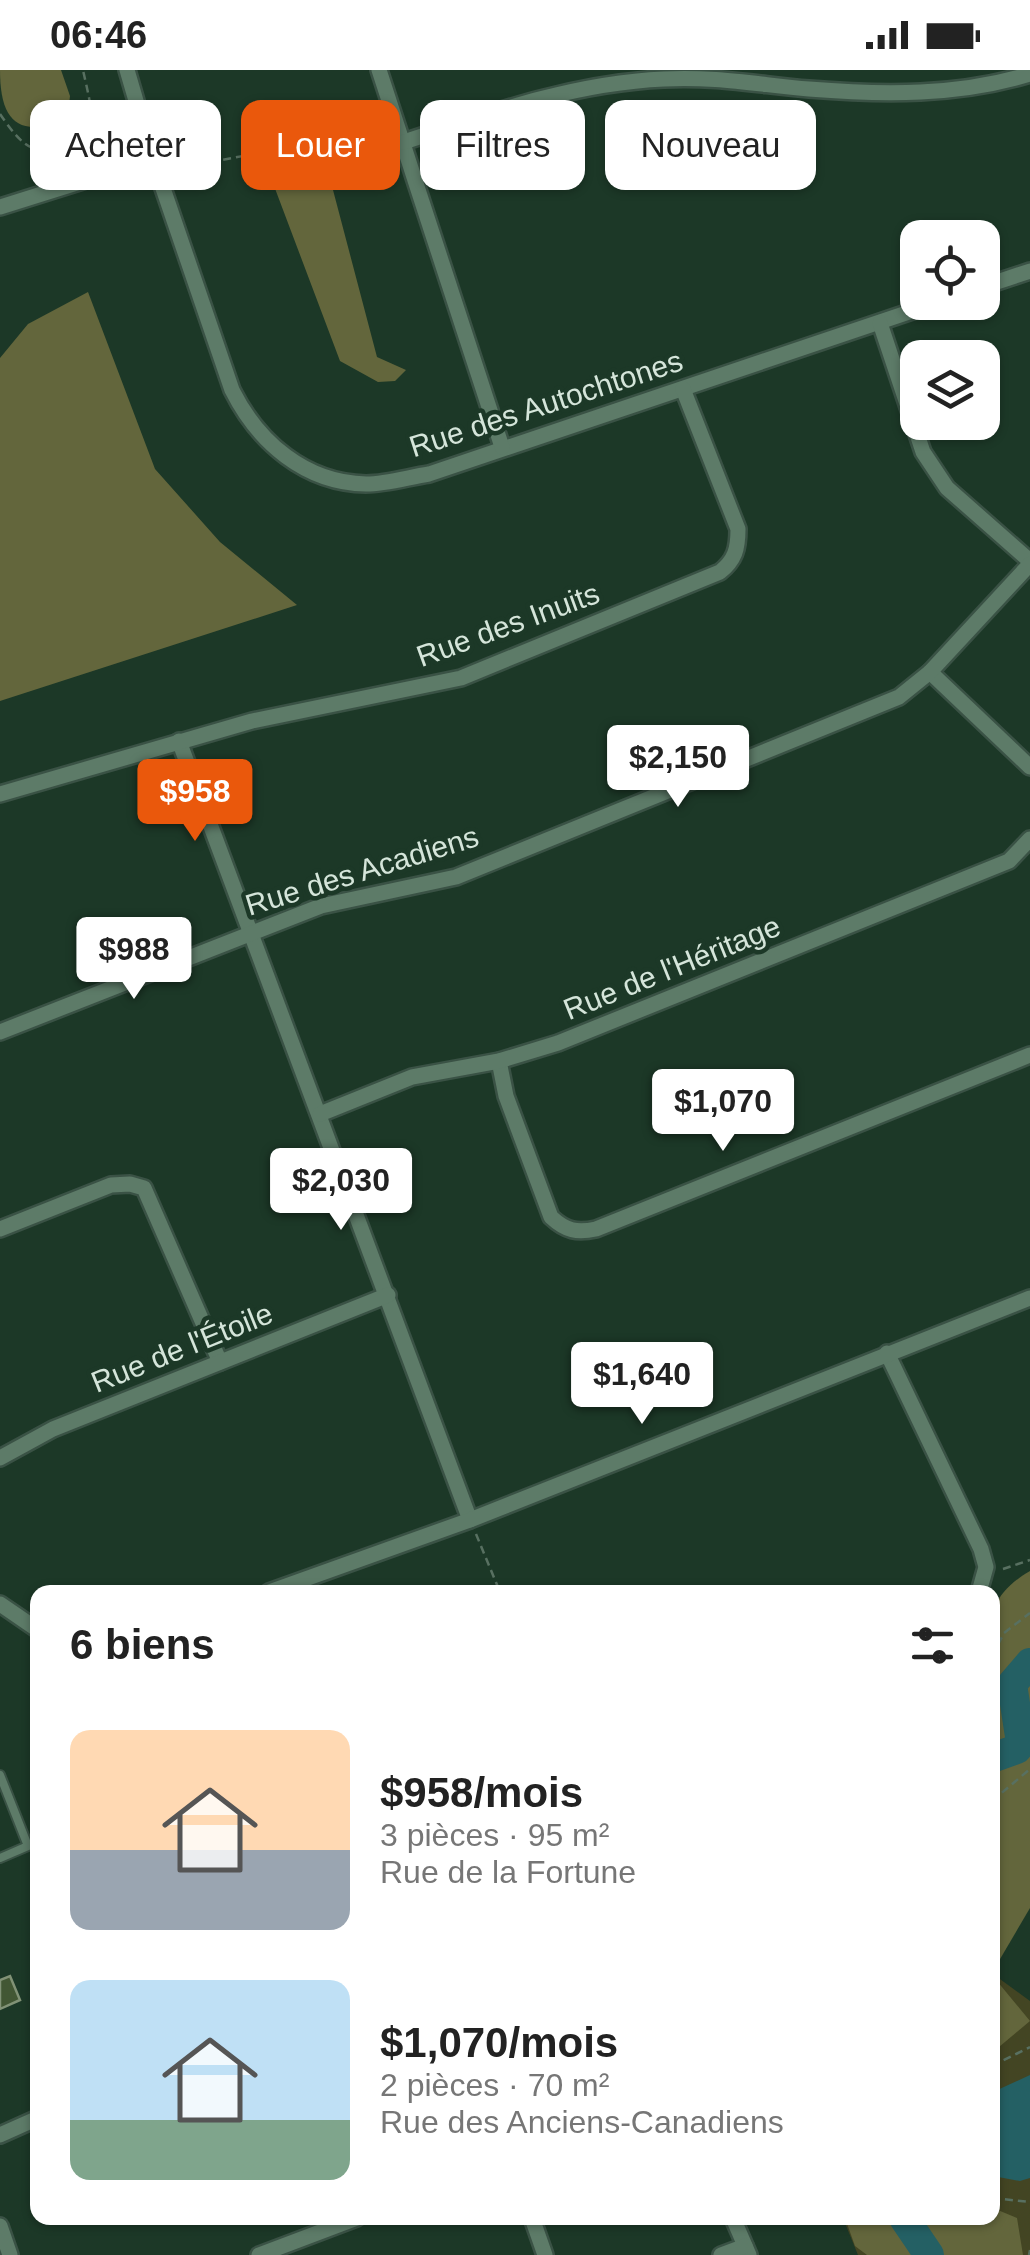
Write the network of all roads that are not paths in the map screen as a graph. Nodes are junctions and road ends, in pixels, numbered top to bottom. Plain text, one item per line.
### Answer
1 (128, 70) edge
2 (379, 70) edge
3 (665, 74) edge
4 (1030, 74) edge
5 (137, 100) edge
6 (404, 142) junction
7 (53, 190) edge
8 (164, 190) edge
9 (0, 207) edge
10 (1030, 271) edge
11 (1000, 281) edge
12 (900, 316) edge
13 (880, 323) junction
14 (683, 389) junction
15 (502, 447) junction
16 (1030, 563) edge
17 (930, 672) junction
18 (179, 740) junction
19 (1030, 767) edge
20 (0, 794) edge
21 (1030, 840) edge
22 (252, 931) junction
23 (0, 1032) edge
24 (1030, 1055) edge
25 (498, 1061) junction
26 (320, 1114) junction
27 (0, 1229) edge
28 (388, 1295) junction
29 (1030, 1298) edge
30 (886, 1353) junction
31 (220, 1362) junction
32 (0, 1458) edge
33 (470, 1520) junction
34 (288, 1585) edge
35 (980, 1585) edge
36 (0, 1604) edge
37 (30, 1625) edge
38 (0, 1775) edge
39 (0, 1858) edge
40 (30, 2122) edge
41 (0, 2135) edge
42 (338, 2225) edge
43 (534, 2225) edge
44 (736, 2225) edge
45 (0, 2226) edge
46 (747, 2250) edge
47 (10, 2255) edge
48 (259, 2255) edge
49 (545, 2255) edge
50 (721, 2255) edge

1 - 5 street, Rue des Autochtones
2 - 6 street
3 - 4 street
3 - 6 street
6 - 15 street
7 - 9 street
8 - 15 street, Rue des Autochtones
10 - 11 street
12 - 13 street, Rue des Autochtones
13 - 14 street, Rue des Autochtones
13 - 16 street
14 - 15 street, Rue des Autochtones
14 - 18 street, Rue des Inuits
16 - 17 street, Rue des Acadiens
17 - 19 street
17 - 22 street, Rue des Acadiens
18 - 20 street, Rue des Inuits
18 - 22 street
21 - 25 street, Rue de l'Héritage
22 - 23 street, Rue des Acadiens
22 - 26 street
24 - 25 street
25 - 26 street, Rue de l'Héritage
26 - 28 street
27 - 31 street
28 - 31 street, Rue de l'Étoile
28 - 33 street
29 - 30 street
30 - 33 street
30 - 35 street
31 - 32 street, Rue de l'Étoile
33 - 34 street
36 - 37 street
38 - 39 lane
40 - 41 street
42 - 48 street
43 - 49 street
44 - 46 street
45 - 47 street
46 - 50 street

